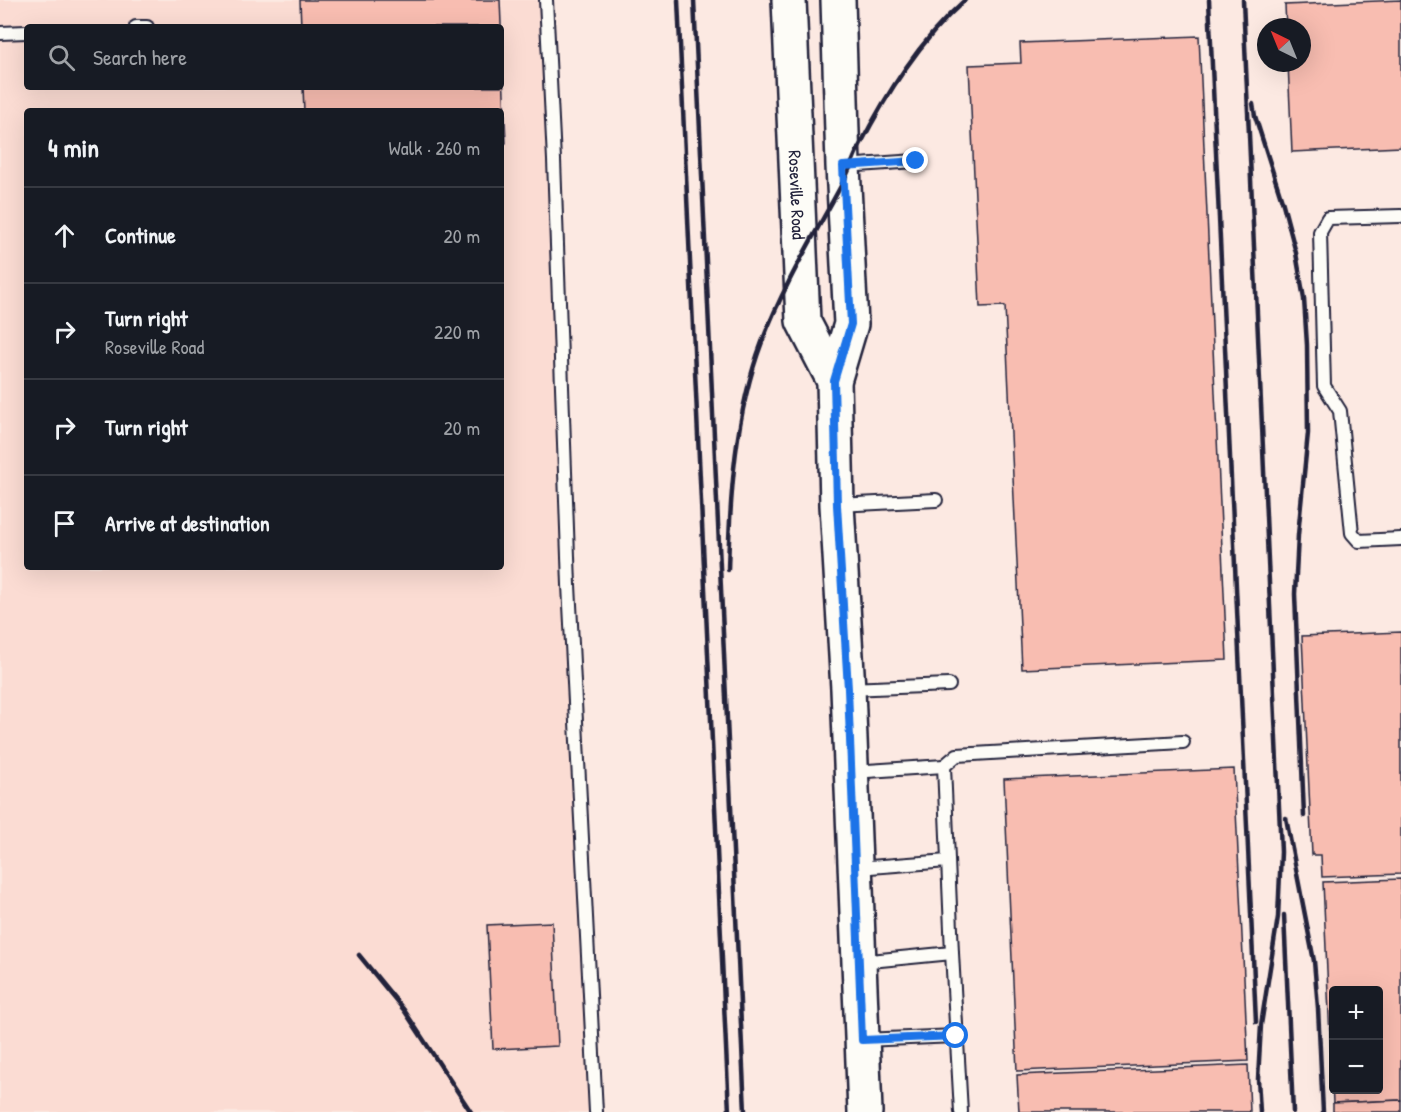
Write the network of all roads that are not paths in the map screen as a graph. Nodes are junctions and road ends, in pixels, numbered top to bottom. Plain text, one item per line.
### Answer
1 (546, 0) edge
2 (789, 0) edge
3 (838, 0) edge
4 (24, 32) edge
5 (0, 33) edge
6 (916, 161) dead end
7 (843, 166) junction
8 (1401, 216) edge
9 (834, 381) junction
10 (936, 500) dead end
11 (837, 505) junction
12 (1401, 539) edge
13 (949, 685) dead end
14 (848, 689) junction
15 (1182, 742) dead end
16 (944, 766) junction
17 (851, 772) junction
18 (948, 861) junction
19 (855, 868) junction
20 (952, 953) junction
21 (859, 962) junction
22 (956, 1036) junction
23 (862, 1040) junction
24 (596, 1112) edge
25 (865, 1112) edge
26 (961, 1112) edge

1 - 24 lane
2 - 9 main road, Roseville Road
3 - 7 main road, Roseville Road
4 - 5 lane
6 - 7 lane
7 - 9 main road, Roseville Road
8 - 12 lane
9 - 11 main road, Roseville Road
10 - 11 lane
11 - 14 main road, Roseville Road
13 - 14 lane
14 - 17 main road, Roseville Road
15 - 16 lane
16 - 17 lane
16 - 18 lane
17 - 19 main road, Roseville Road
18 - 19 lane
18 - 20 lane
19 - 21 main road, Roseville Road
20 - 21 lane
20 - 22 lane
21 - 23 main road, Roseville Road
22 - 23 lane
22 - 26 lane
23 - 25 main road, Roseville Road

